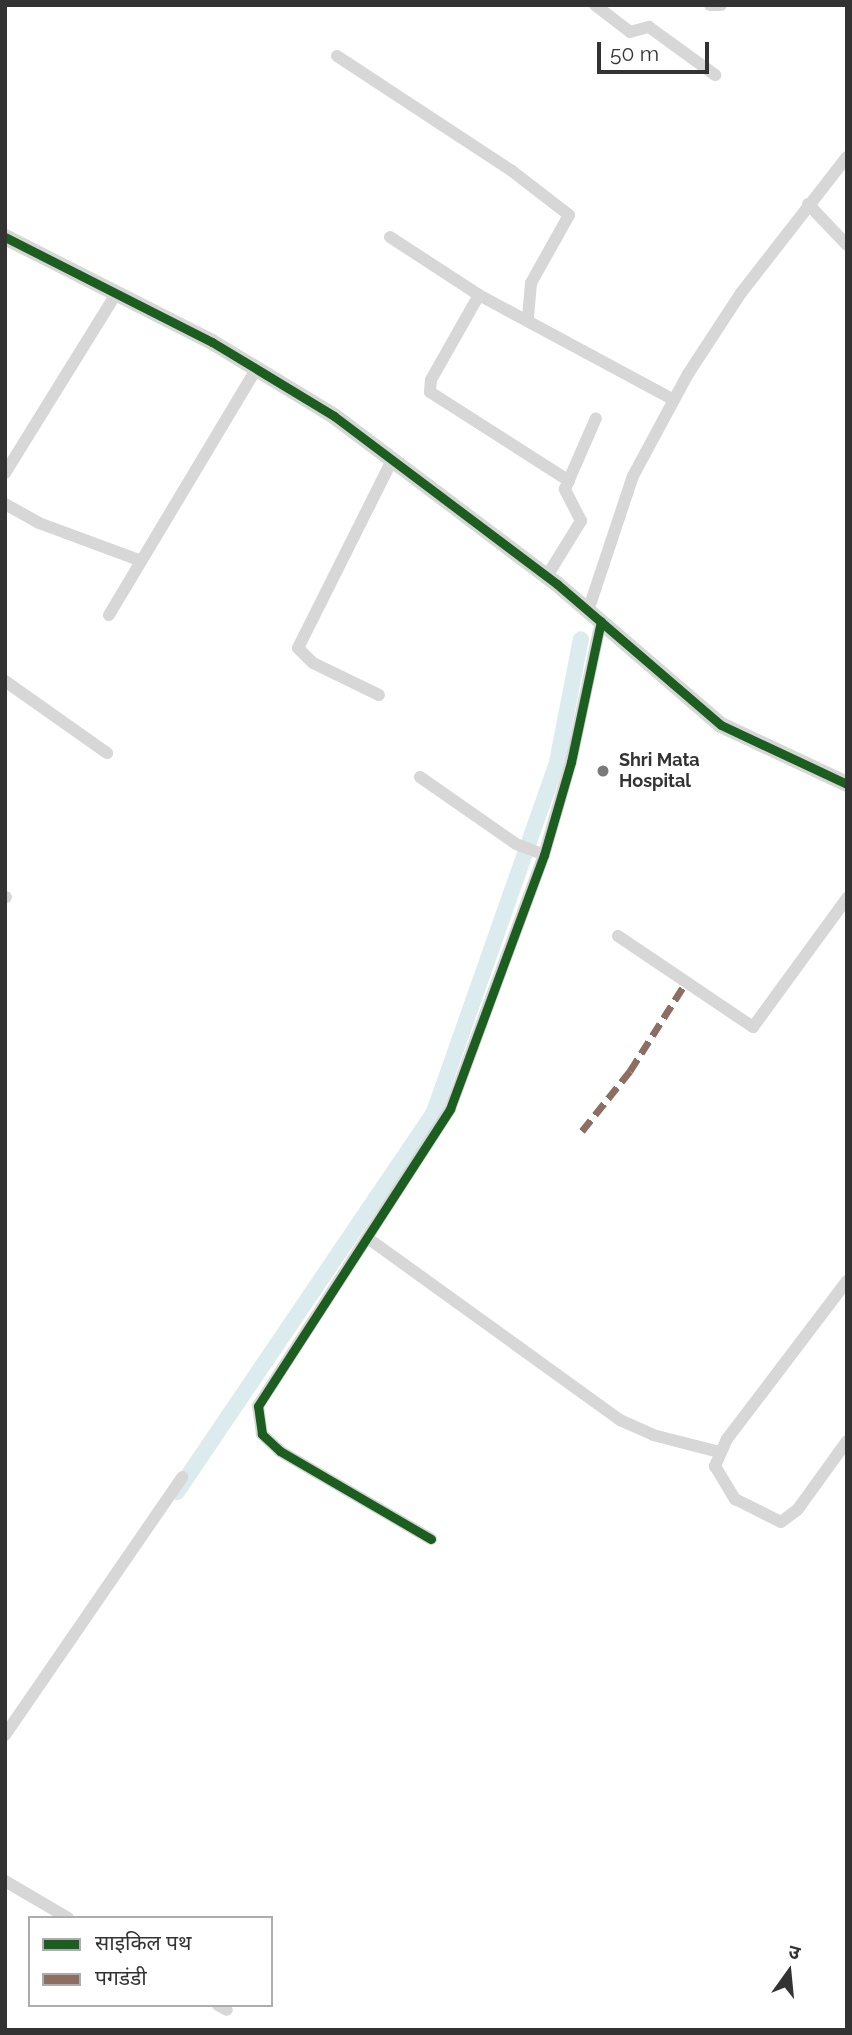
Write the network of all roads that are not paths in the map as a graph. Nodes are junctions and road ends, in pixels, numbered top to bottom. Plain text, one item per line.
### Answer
1 (595, 5) edge
2 (710, 5) edge
3 (722, 5) edge
4 (337, 56) dead end
5 (715, 75) dead end
6 (847, 157) edge
7 (808, 204) junction
8 (5, 237) edge
9 (390, 237) dead end
10 (847, 245) edge
11 (116, 294) junction
12 (479, 295) junction
13 (528, 319) junction
14 (256, 369) junction
15 (674, 400) junction
16 (596, 418) dead end
17 (392, 460) junction
18 (5, 473) edge
19 (569, 481) junction
20 (5, 504) edge
21 (141, 561) junction
22 (547, 576) junction
23 (109, 615) dead end
24 (595, 616) junction
25 (5, 681) edge
26 (379, 695) dead end
27 (107, 752) dead end
28 (420, 777) dead end
29 (847, 784) edge
30 (542, 854) junction
31 (847, 898) edge
32 (618, 936) dead end
33 (369, 1239) junction
34 (847, 1281) edge
35 (847, 1441) edge
36 (719, 1452) junction
37 (181, 1477) dead end
38 (431, 1539) dead end
39 (5, 1735) edge
40 (5, 1881) edge
41 (65, 1916) edge

1 - 5 street
2 - 3 street
4 - 13 street
6 - 7 street
7 - 10 street
7 - 15 street
8 - 11 street
9 - 12 street
11 - 14 street
11 - 18 street
12 - 13 street
12 - 19 street
13 - 15 street
14 - 17 street
14 - 21 street
15 - 24 street
16 - 19 street
17 - 22 street
17 - 26 street
19 - 22 street
20 - 21 street
21 - 23 street
22 - 24 street
24 - 29 street
24 - 30 street
25 - 27 street
28 - 30 street
30 - 33 street
31 - 32 street
33 - 36 street
33 - 38 street
34 - 36 street
35 - 36 street
37 - 39 street
40 - 41 street

